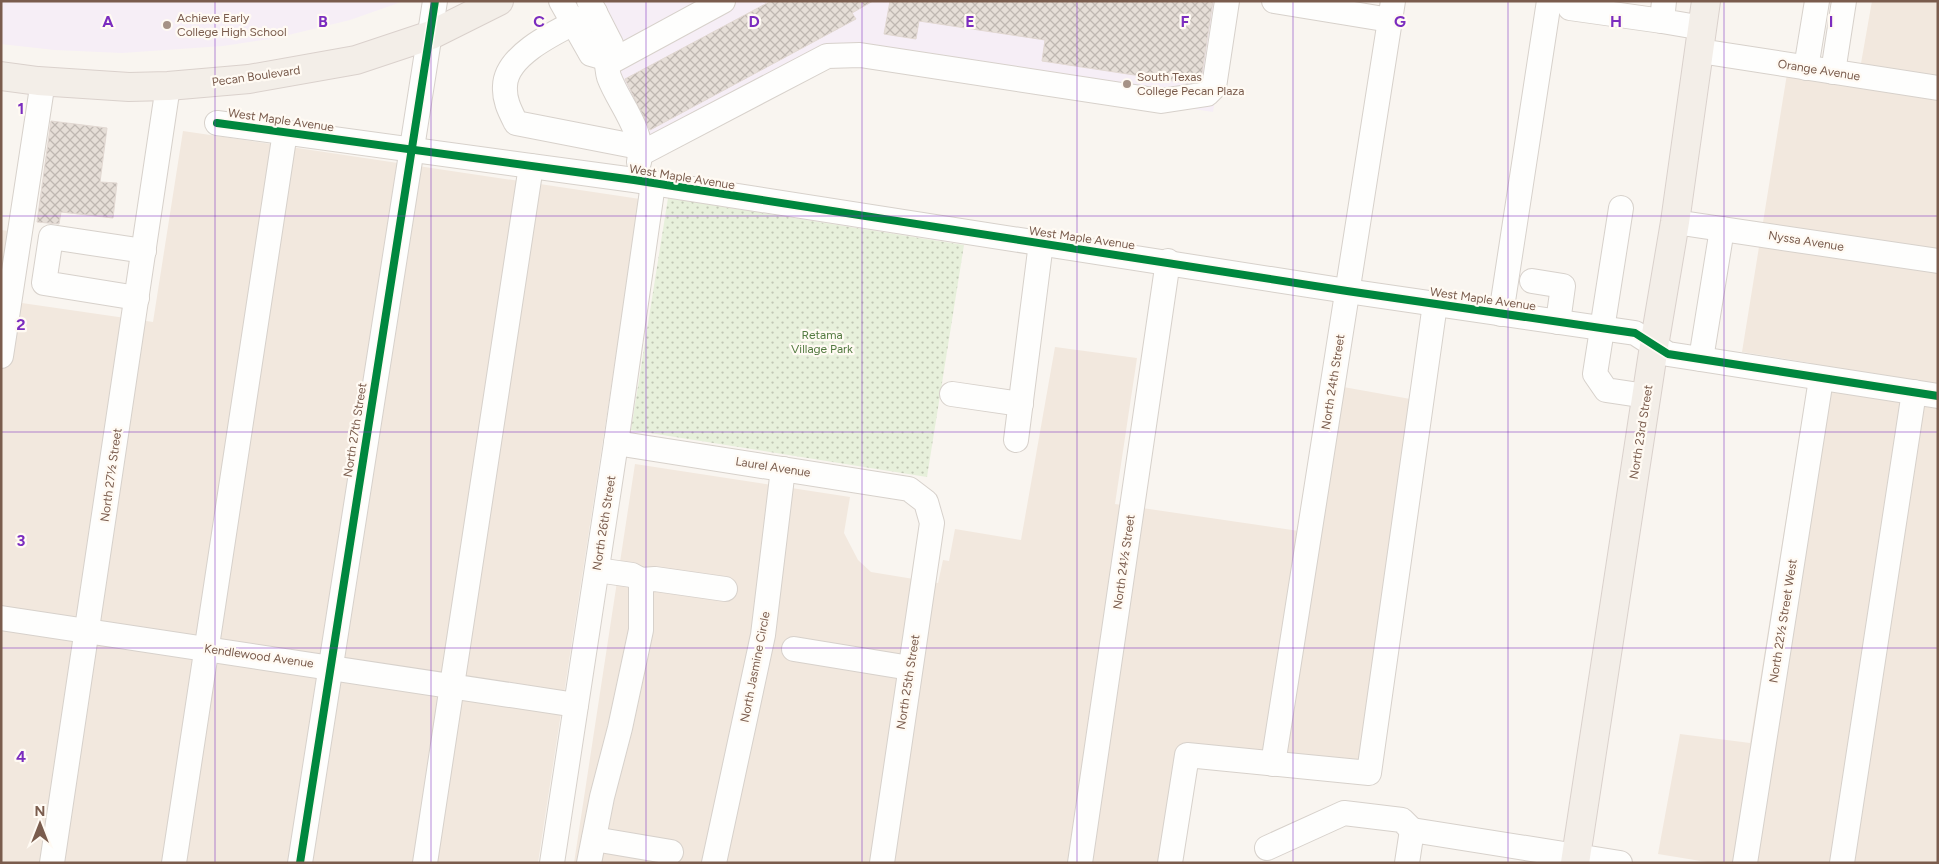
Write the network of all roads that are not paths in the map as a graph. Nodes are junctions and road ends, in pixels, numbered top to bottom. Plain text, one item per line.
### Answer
1 (435, 1) edge
2 (499, 1) edge
3 (561, 1) edge
4 (723, 1) edge
5 (1227, 1) edge
6 (1274, 1) edge
7 (1817, 1) edge
8 (1844, 1) edge
9 (1560, 4) edge
10 (592, 7) edge
11 (1391, 11) edge
12 (1663, 11) edge
13 (574, 24) junction
14 (1703, 27) edge
15 (430, 35) junction
16 (606, 61) junction
17 (1806, 68) junction
18 (1833, 72) junction
19 (1, 76) edge
20 (43, 81) junction
21 (168, 86) junction
22 (1938, 88) edge
23 (217, 123) dead end
24 (285, 132) junction
25 (411, 150) junction
26 (640, 150) junction
27 (531, 166) junction
28 (644, 182) junction
29 (1621, 208) dead end
30 (1675, 222) junction
31 (1722, 229) junction
32 (1041, 243) junction
33 (144, 251) junction
34 (1938, 261) edge
35 (1168, 262) junction
36 (1532, 280) dead end
37 (1347, 291) junction
38 (137, 298) junction
39 (1435, 304) junction
40 (1501, 314) junction
41 (1558, 322) junction
42 (1601, 328) junction
43 (1654, 346) junction
44 (1, 356) edge
45 (1701, 359) junction
46 (1820, 379) junction
47 (1914, 392) junction
48 (952, 394) dead end
49 (1646, 396) junction
50 (1938, 396) edge
51 (1021, 404) junction
52 (1016, 440) dead end
53 (616, 443) junction
54 (783, 469) junction
55 (926, 502) joint
56 (597, 570) junction
57 (640, 580) junction
58 (725, 590) dead end
59 (1, 618) edge
60 (88, 631) junction
61 (207, 649) junction
62 (794, 649) dead end
63 (329, 666) junction
64 (910, 668) junction
65 (452, 686) junction
66 (576, 705) junction
67 (1273, 764) junction
68 (1412, 830) junction
69 (594, 839) junction
70 (1267, 848) dead end
71 (671, 852) dead end
72 (1529, 856) edge
73 (1575, 859) edge
74 (52, 863) edge
75 (174, 863) edge
76 (300, 863) edge
77 (425, 863) edge
78 (552, 863) edge
79 (589, 863) edge
80 (714, 863) edge
81 (882, 863) edge
82 (1080, 863) edge
83 (1170, 863) edge
84 (1407, 863) edge
85 (1620, 863) edge
86 (1745, 863) edge
87 (1842, 863) edge

1 - 15 street, North 27th Street
2 - 15 main road, Pecan Boulevard
3 - 13 street
4 - 16 street
5 - 26 street
6 - 11 street
7 - 17 street
8 - 18 street
9 - 12 street, Orange Avenue
9 - 40 street
10 - 13 street
10 - 16 street
11 - 37 street, North 24th Street
12 - 14 street, Orange Avenue
13 - 16 street
13 - 26 street
14 - 17 street, Orange Avenue
14 - 30 main road, North 23rd Street
15 - 21 main road, Pecan Boulevard
15 - 25 street, North 27th Street
16 - 26 street
17 - 18 street, Orange Avenue
18 - 22 street, Orange Avenue
19 - 20 main road, Pecan Boulevard
20 - 21 main road, Pecan Boulevard
20 - 44 street
21 - 33 street, North 27½ Street
23 - 24 street, West Maple Avenue
24 - 25 street, West Maple Avenue
24 - 61 street
25 - 27 street, West Maple Avenue
25 - 63 street, North 27th Street
26 - 28 street, North 26th Street
27 - 28 street, West Maple Avenue
27 - 65 street
28 - 32 street, West Maple Avenue
28 - 53 street, North 26th Street
29 - 42 street
30 - 31 street, Nyssa Avenue
30 - 43 main road, North 23rd Street
31 - 34 street, Nyssa Avenue
31 - 45 street
32 - 35 street, West Maple Avenue
32 - 51 street
33 - 38 street, North 27½ Street
33 - 38 street
35 - 37 street, West Maple Avenue
35 - 82 street, North 24½ Street
36 - 41 street
37 - 39 street, West Maple Avenue
37 - 67 street, North 24th Street
38 - 60 street, North 27½ Street
39 - 40 street, West Maple Avenue
39 - 67 street
40 - 41 street, West Maple Avenue
41 - 42 street, West Maple Avenue
42 - 43 street, West Maple Avenue
42 - 49 street
43 - 45 street, West Maple Avenue
43 - 49 main road, North 23rd Street
45 - 46 street, West Maple Avenue
46 - 47 street, West Maple Avenue
46 - 86 street, North 22½ Street West
47 - 50 street, West Maple Avenue
47 - 87 street
48 - 51 street
49 - 73 main road, North 23rd Street
51 - 52 street
53 - 54 street, Laurel Avenue
53 - 56 street, North 26th Street
54 - 55 street, Laurel Avenue
54 - 80 street, North Jasmine Circle
55 - 64 street, North 25th Street
56 - 57 street
56 - 66 street, North 26th Street
57 - 58 street
57 - 69 street
59 - 60 street, Kendlewood Avenue
60 - 61 street, Kendlewood Avenue
60 - 74 street, North 27½ Street
61 - 63 street, Kendlewood Avenue
61 - 75 street
62 - 64 street
63 - 65 street, Kendlewood Avenue
63 - 76 street, North 27th Street
64 - 81 street, North 25th Street
65 - 66 street, Kendlewood Avenue
65 - 77 street
66 - 78 street, North 26th Street
67 - 83 street
68 - 70 street
68 - 72 street
68 - 84 street
69 - 71 street
69 - 79 street
72 - 73 street
73 - 85 street

